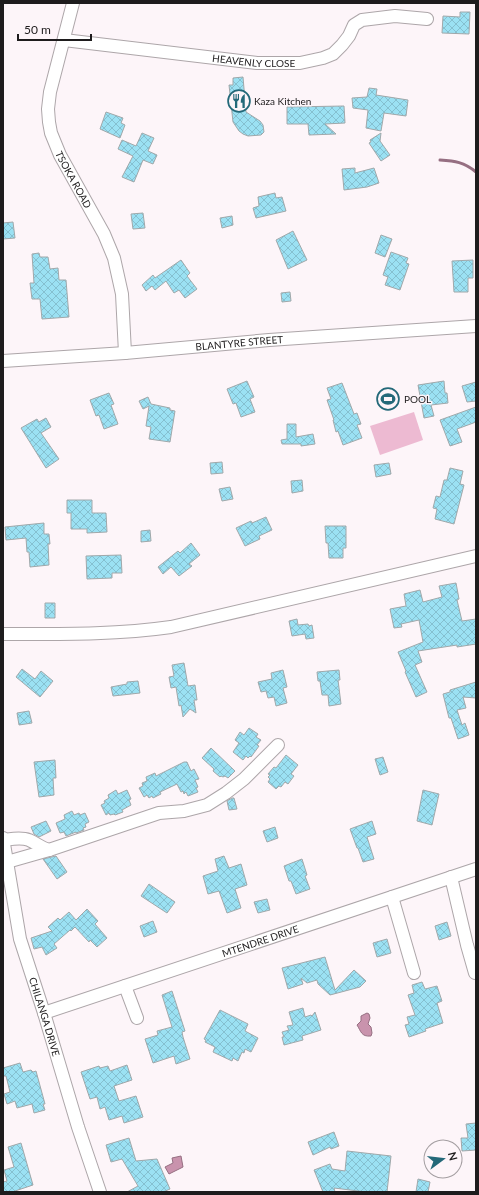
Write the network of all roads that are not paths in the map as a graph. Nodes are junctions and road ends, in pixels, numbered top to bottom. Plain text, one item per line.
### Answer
1 (73, 3) edge
2 (427, 19) dead end
3 (64, 40) junction
4 (476, 326) edge
5 (125, 353) junction
6 (3, 361) edge
7 (476, 556) edge
8 (3, 634) edge
9 (278, 745) dead end
10 (3, 839) edge
11 (49, 850) junction
12 (7, 862) junction
13 (476, 869) edge
14 (451, 877) junction
15 (392, 897) junction
16 (414, 972) dead end
17 (475, 973) edge
18 (125, 986) junction
19 (44, 1013) junction
20 (137, 1018) dead end
21 (100, 1192) edge

1 - 3 street, TSOKA ROAD
2 - 3 street, HEAVENLY CLOSE
3 - 5 street, TSOKA ROAD
4 - 5 street, BLANTYRE STREET
5 - 6 street, BLANTYRE STREET
7 - 8 street
9 - 11 street
10 - 11 street
10 - 12 street, CHILANGA DRIVE
11 - 12 street
12 - 19 street, CHILANGA DRIVE
13 - 14 street, MTENDRE DRIVE
14 - 15 street, MTENDRE DRIVE
14 - 17 street
15 - 16 street
15 - 18 street, MTENDRE DRIVE
18 - 19 street, MTENDRE DRIVE
18 - 20 street
19 - 21 street, CHILANGA DRIVE

